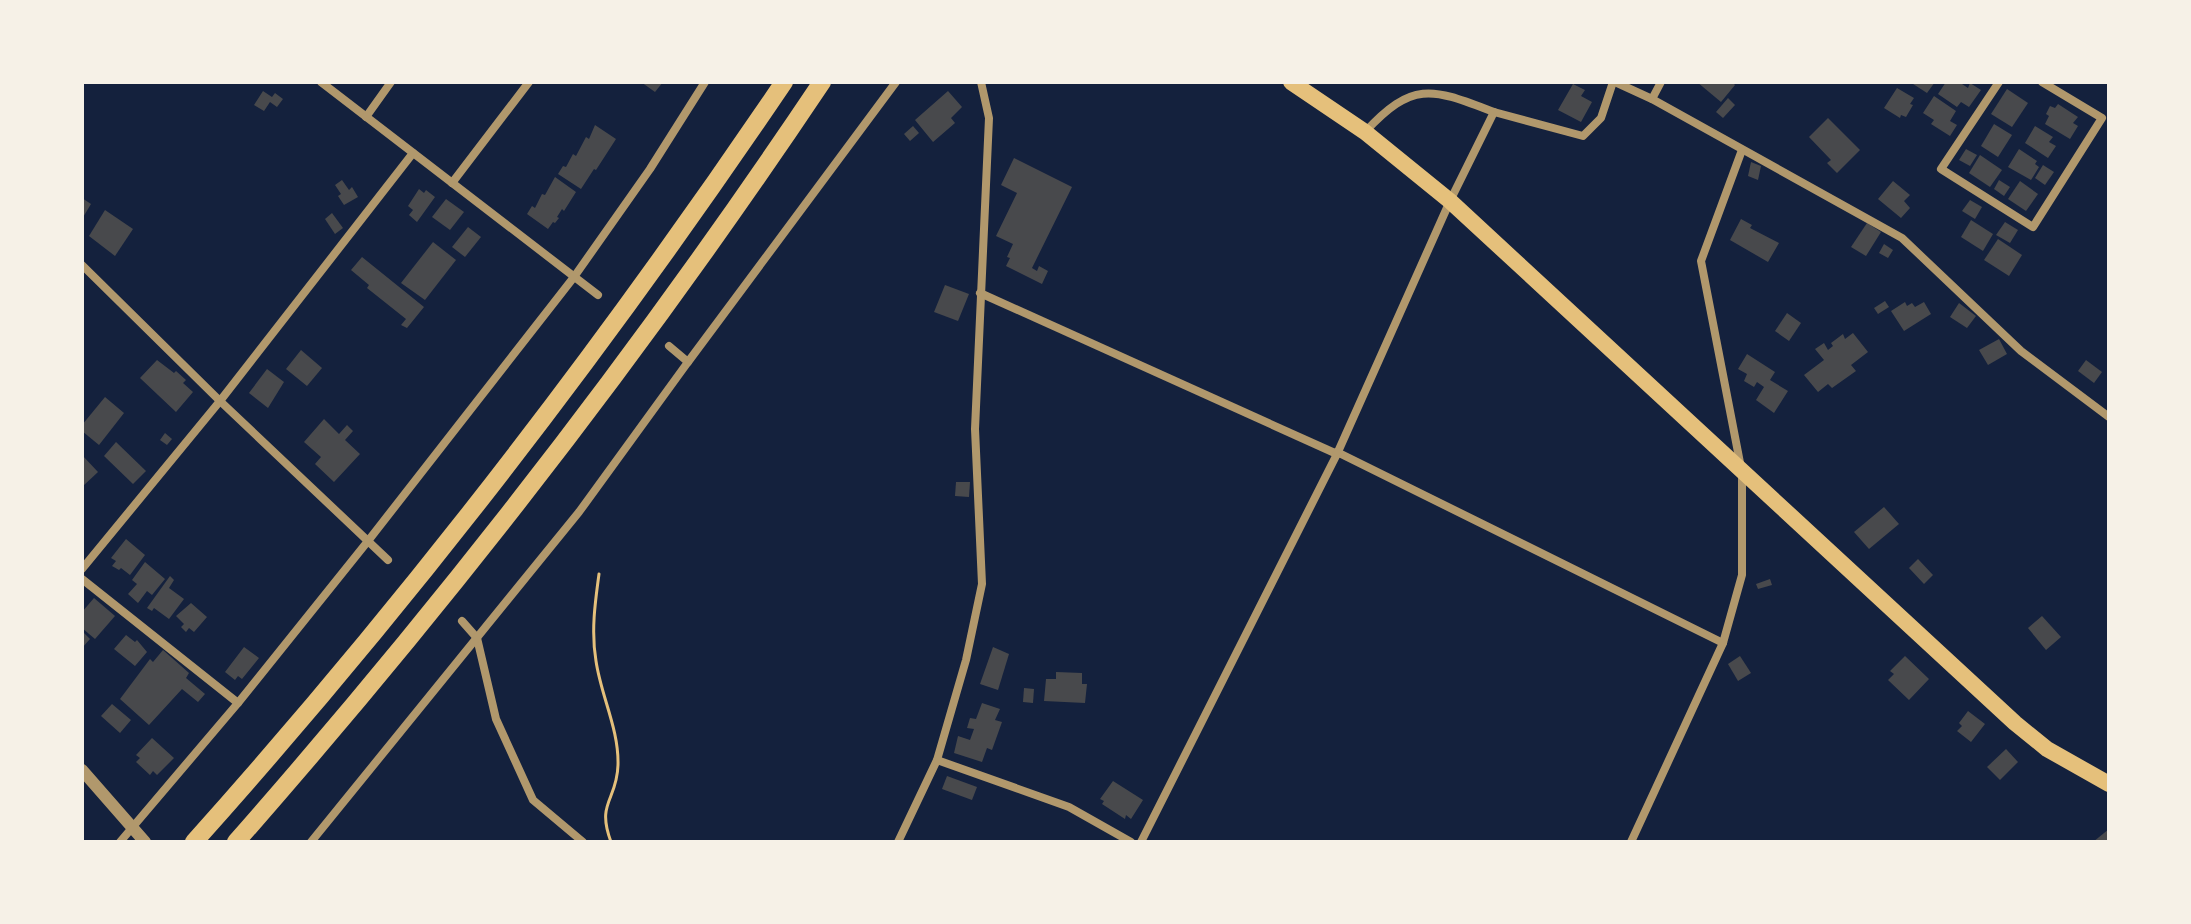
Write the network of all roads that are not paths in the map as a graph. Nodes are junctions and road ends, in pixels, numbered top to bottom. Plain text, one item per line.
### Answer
1 (321, 82) edge
2 (391, 82) edge
3 (529, 82) edge
4 (705, 82) edge
5 (782, 82) edge
6 (825, 82) edge
7 (896, 82) edge
8 (981, 82) edge
9 (1291, 82) edge
10 (1614, 82) edge
11 (1661, 82) edge
12 (1999, 82) edge
13 (2042, 82) edge
14 (1652, 99) junction
15 (1494, 112) junction
16 (366, 117) junction
17 (1365, 132) junction
18 (1742, 150) junction
19 (413, 153) junction
20 (452, 183) junction
21 (1450, 201) junction
22 (82, 265) edge
23 (574, 277) junction
24 (980, 293) junction
25 (598, 295) dead end
26 (669, 346) dead end
27 (688, 362) junction
28 (220, 401) junction
29 (2109, 417) edge
30 (1337, 453) junction
31 (1742, 473) junction
32 (368, 541) junction
33 (388, 560) dead end
34 (82, 569) edge
35 (82, 579) edge
36 (462, 621) dead end
37 (477, 638) junction
38 (1723, 643) junction
39 (238, 703) junction
40 (937, 760) junction
41 (82, 770) edge
42 (2109, 784) edge
43 (133, 830) junction
44 (120, 842) edge
45 (145, 842) edge
46 (194, 842) edge
47 (236, 842) edge
48 (311, 842) edge
49 (583, 842) edge
50 (898, 842) edge
51 (1131, 842) edge
52 (1141, 842) edge
53 (1631, 842) edge

1 - 16 street
2 - 16 street
3 - 20 street
4 - 23 street
5 - 46 highway
6 - 47 highway
7 - 27 street
8 - 24 street
9 - 17 highway
10 - 14 street
10 - 15 street
11 - 14 street
12 - 13 street
14 - 18 street
15 - 17 street
15 - 21 street
16 - 19 street
17 - 21 highway
18 - 29 street
18 - 31 street
19 - 20 street
19 - 28 street
20 - 23 street
21 - 30 street
21 - 31 highway
22 - 28 street
23 - 25 street
23 - 32 street
24 - 30 street
24 - 40 street
26 - 27 street
27 - 37 street
28 - 32 street
28 - 34 street
30 - 38 street
30 - 52 street
31 - 38 street
31 - 42 highway
32 - 33 street
32 - 39 street
35 - 39 street
36 - 37 street
37 - 48 street
37 - 49 street
38 - 53 street
39 - 43 street
40 - 50 street
40 - 51 street
41 - 43 street
43 - 44 street
43 - 45 street

